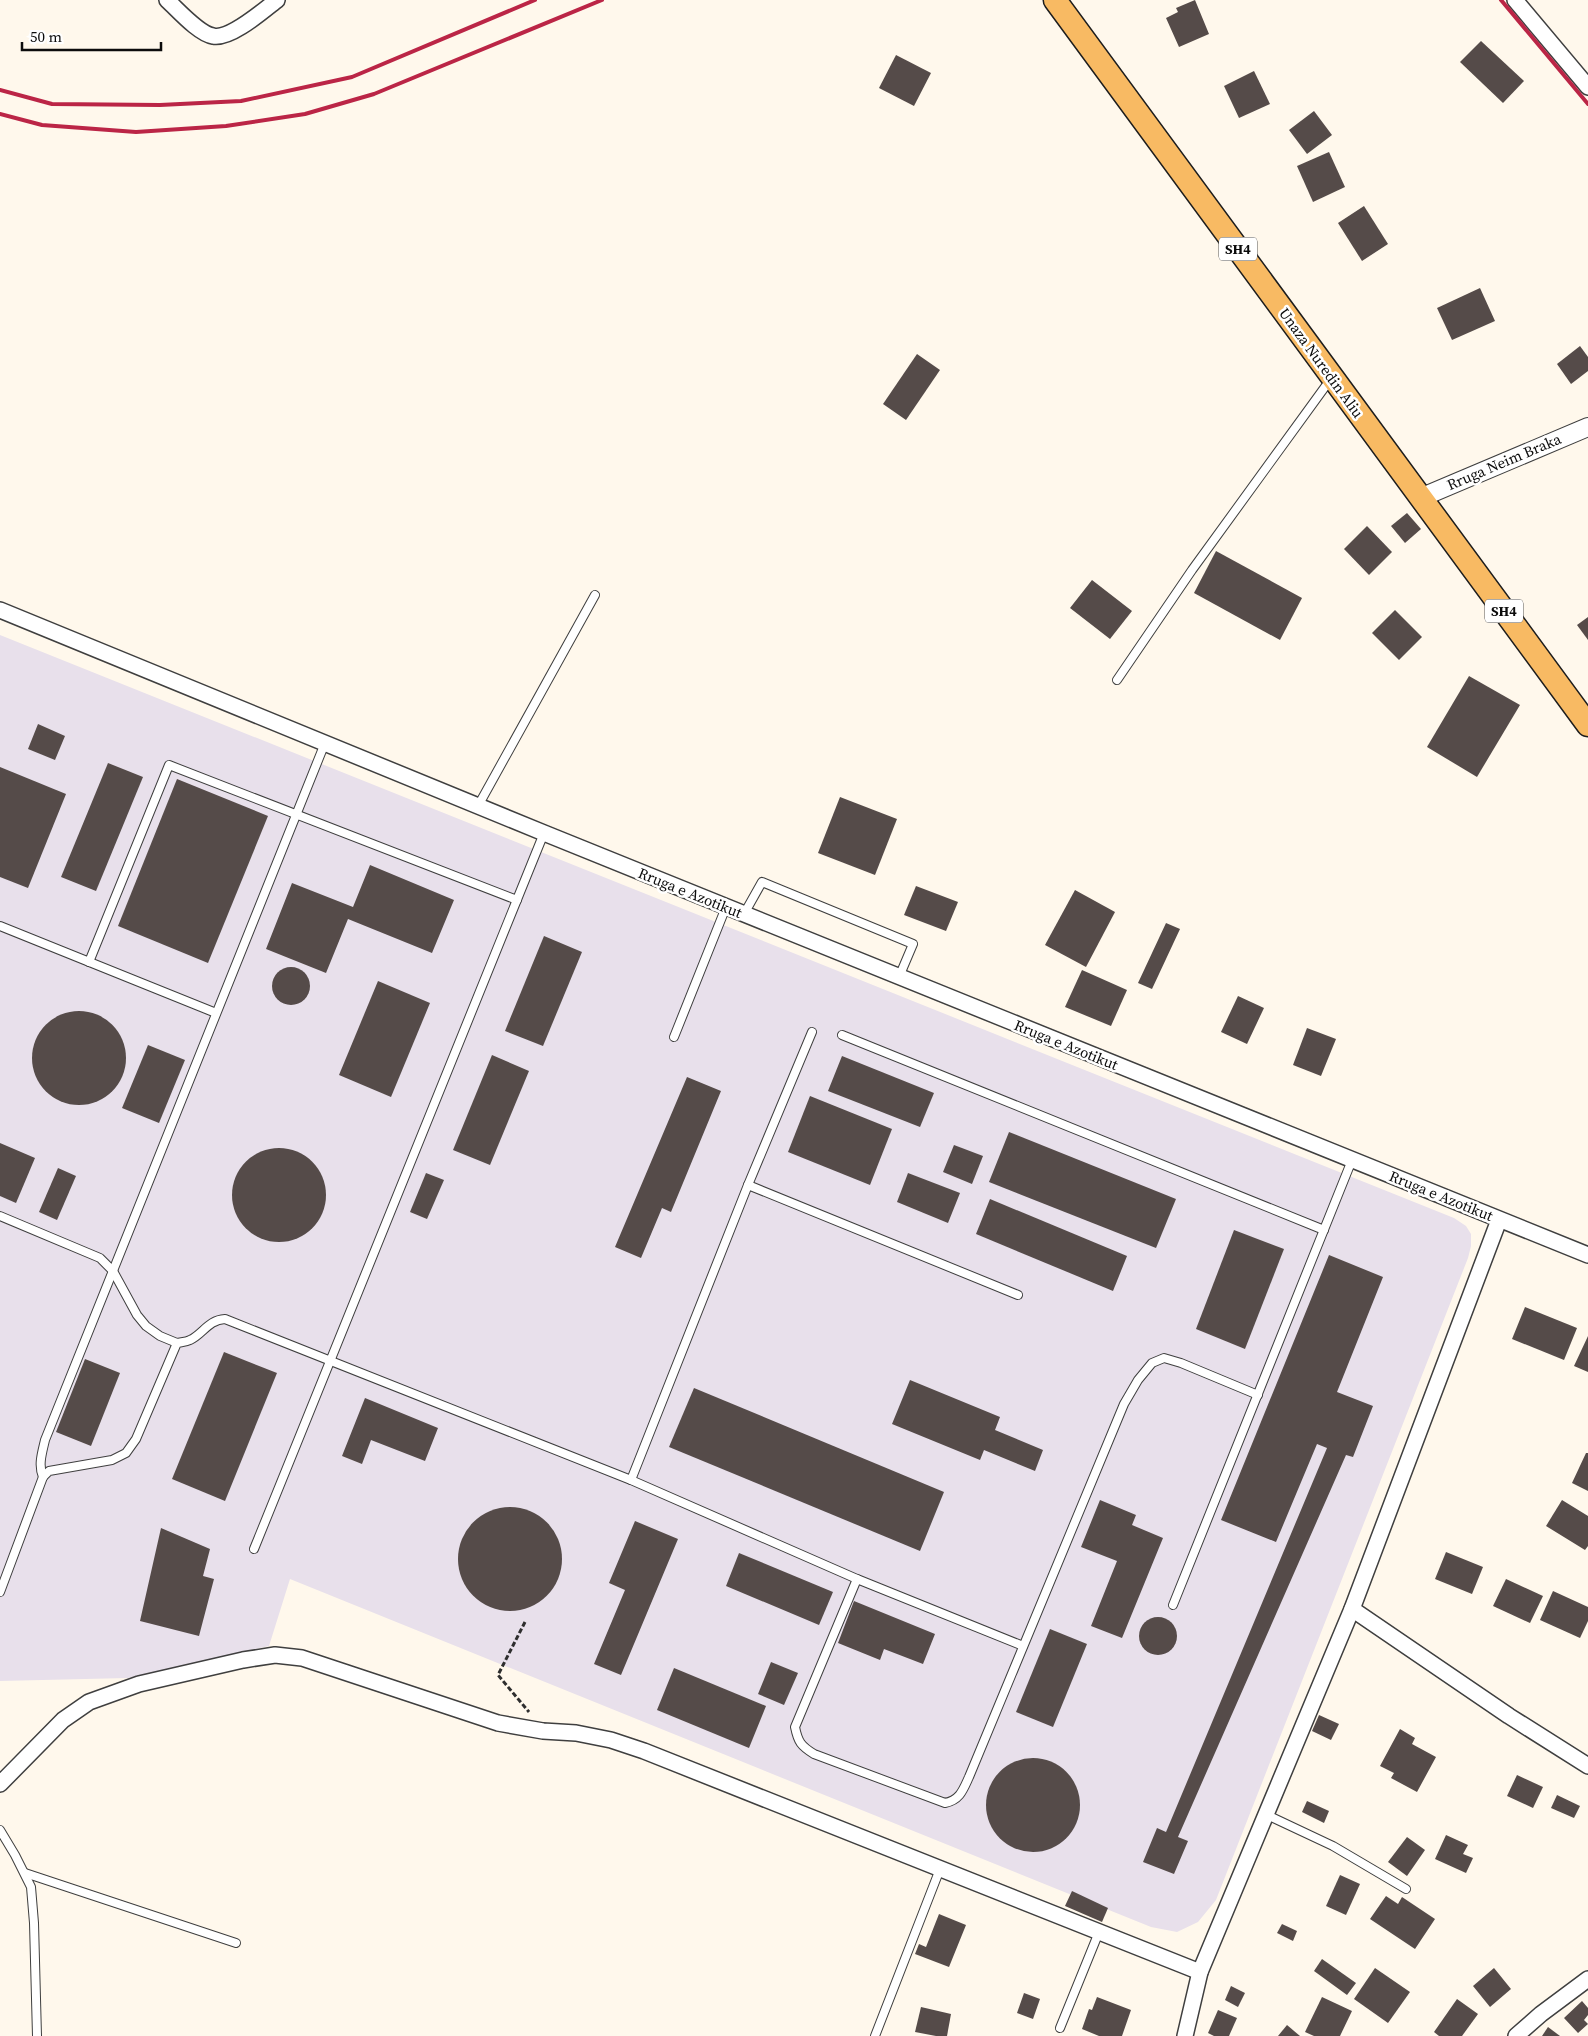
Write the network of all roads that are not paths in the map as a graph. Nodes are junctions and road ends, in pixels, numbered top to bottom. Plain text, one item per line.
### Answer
1 (166, 0) edge
2 (277, 0) edge
3 (1055, 0) edge
4 (1515, 0) edge
5 (1588, 87) edge
6 (1332, 378) junction
7 (1588, 427) edge
8 (1420, 498) junction
9 (595, 595) dead end
10 (0, 610) edge
11 (1117, 680) dead end
12 (1588, 725) edge
13 (325, 743) junction
14 (478, 806) junction
15 (296, 814) junction
16 (544, 833) junction
17 (517, 900) junction
18 (726, 907) junction
19 (744, 914) junction
20 (0, 926) edge
21 (89, 962) junction
22 (899, 977) junction
23 (216, 1014) junction
24 (812, 1032) dead end
25 (842, 1035) dead end
26 (674, 1037) dead end
27 (1352, 1160) junction
28 (748, 1185) junction
29 (0, 1216) edge
30 (1499, 1220) junction
31 (1324, 1230) junction
32 (1588, 1255) edge
33 (113, 1271) junction
34 (1018, 1295) dead end
35 (177, 1343) junction
36 (330, 1361) junction
37 (1258, 1394) junction
38 (43, 1477) junction
39 (631, 1480) junction
40 (254, 1550) dead end
41 (857, 1579) junction
42 (0, 1592) edge
43 (1173, 1605) dead end
44 (1352, 1609) junction
45 (1023, 1646) junction
46 (1588, 1766) edge
47 (0, 1784) edge
48 (1266, 1814) junction
49 (0, 1830) edge
50 (940, 1870) junction
51 (25, 1873) junction
52 (1406, 1889) dead end
53 (1099, 1932) junction
54 (236, 1943) dead end
55 (1200, 1972) junction
56 (1588, 1979) edge
57 (1060, 2028) dead end
58 (37, 2036) edge
59 (875, 2036) edge
60 (1185, 2036) edge
61 (1516, 2036) edge

1 - 2 street
3 - 6 main road, Unaza Nuredin Aliu / SH4
4 - 5 street
6 - 8 main road, Unaza Nuredin Aliu / SH4
6 - 11 lane
7 - 8 street, Rruga Neim Braka
8 - 12 main road, Unaza Nuredin Aliu / SH4
9 - 14 lane
10 - 13 street, Rruga e Azotikut
13 - 14 street, Rruga e Azotikut
13 - 15 lane
14 - 16 street, Rruga e Azotikut
15 - 17 lane
15 - 21 lane
15 - 23 lane
16 - 17 lane
16 - 18 street, Rruga e Azotikut
17 - 36 lane
18 - 19 street, Rruga e Azotikut
18 - 26 lane
19 - 22 street, Rruga e Azotikut
19 - 22 lane
20 - 21 lane
21 - 23 lane
22 - 27 street, Rruga e Azotikut
23 - 33 lane
24 - 28 lane
25 - 31 lane
27 - 30 street, Rruga e Azotikut
27 - 31 lane
28 - 34 lane
28 - 39 lane
29 - 33 lane
30 - 32 street, Rruga e Azotikut
30 - 44 street
31 - 37 lane
33 - 35 lane
33 - 38 lane
35 - 36 lane
35 - 38 lane
36 - 39 lane
36 - 40 lane
37 - 43 lane
37 - 45 lane
38 - 42 lane
39 - 41 lane
41 - 45 lane
41 - 45 lane
44 - 46 street
44 - 48 street
47 - 50 street
48 - 52 lane
48 - 55 street
49 - 51 lane
50 - 53 street
50 - 59 lane
51 - 54 lane
51 - 58 lane
53 - 55 street
53 - 57 lane
55 - 60 street
56 - 61 street

